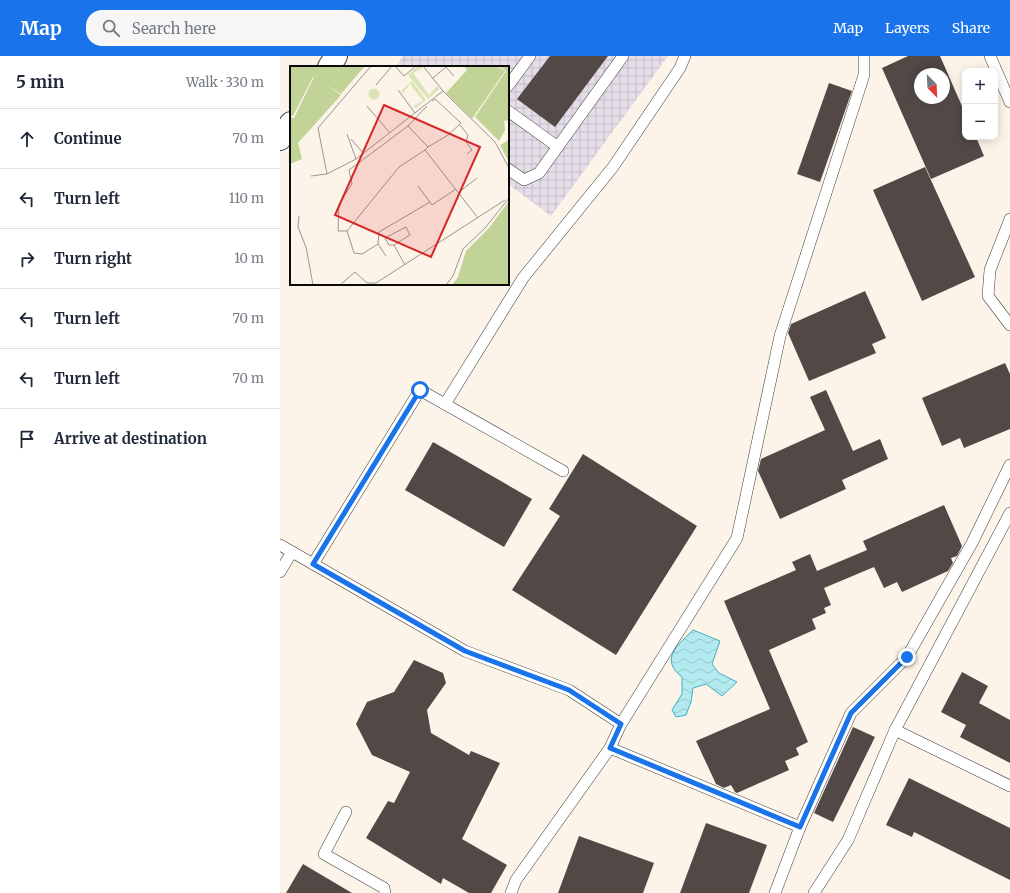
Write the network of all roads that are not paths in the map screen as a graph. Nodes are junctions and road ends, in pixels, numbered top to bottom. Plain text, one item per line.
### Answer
1 (336, 56) edge
2 (530, 56) edge
3 (623, 56) edge
4 (686, 56) edge
5 (864, 56) edge
6 (990, 56) edge
7 (330, 66) edge
8 (509, 85) edge
9 (1010, 102) edge
10 (509, 112) edge
11 (290, 124) edge
12 (280, 139) edge
13 (558, 146) junction
14 (509, 170) edge
15 (1010, 219) edge
16 (1010, 325) edge
17 (445, 404) junction
18 (1010, 465) edge
19 (563, 471) dead end
20 (1010, 513) edge
21 (1007, 526) edge
22 (280, 545) edge
23 (292, 552) junction
24 (313, 564) junction
25 (280, 572) edge
26 (621, 724) junction
27 (895, 730) junction
28 (610, 748) junction
29 (1010, 786) edge
30 (346, 812) dead end
31 (800, 827) junction
32 (385, 893) edge
33 (511, 893) edge
34 (775, 893) edge
35 (814, 893) edge

1 - 7 street
2 - 8 lane
3 - 13 lane
4 - 17 lane
5 - 26 lane
6 - 9 lane
10 - 13 lane
11 - 12 street
13 - 14 lane
15 - 16 lane
17 - 19 lane
17 - 24 lane
18 - 31 lane
20 - 21 lane
21 - 27 lane
22 - 23 lane
23 - 24 lane
23 - 25 lane
24 - 26 lane
26 - 28 lane
27 - 29 lane
27 - 35 lane
28 - 31 lane
28 - 33 lane
30 - 32 lane
31 - 34 lane

